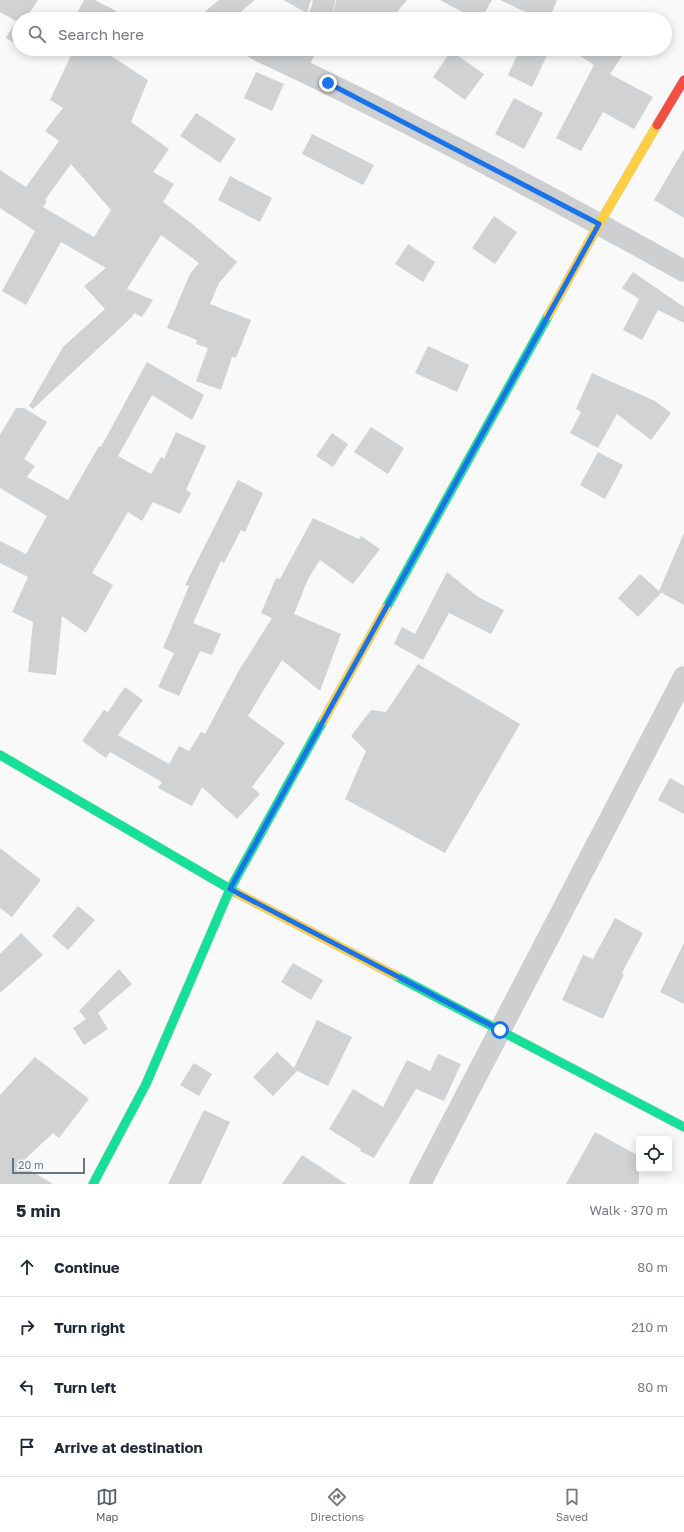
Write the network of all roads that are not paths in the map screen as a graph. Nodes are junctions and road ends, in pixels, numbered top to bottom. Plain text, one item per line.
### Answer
1 (324, 0) edge
2 (321, 12) edge
3 (300, 58) edge
4 (684, 80) edge
5 (599, 224) junction
6 (684, 271) edge
7 (684, 677) edge
8 (0, 755) edge
9 (230, 889) junction
10 (500, 1030) junction
11 (684, 1127) edge
12 (93, 1184) edge
13 (420, 1184) edge

1 - 2 street
3 - 5 street
4 - 5 street
5 - 6 street
5 - 9 street
7 - 10 street
8 - 9 street
9 - 10 street
9 - 12 street
10 - 11 street
10 - 13 street

